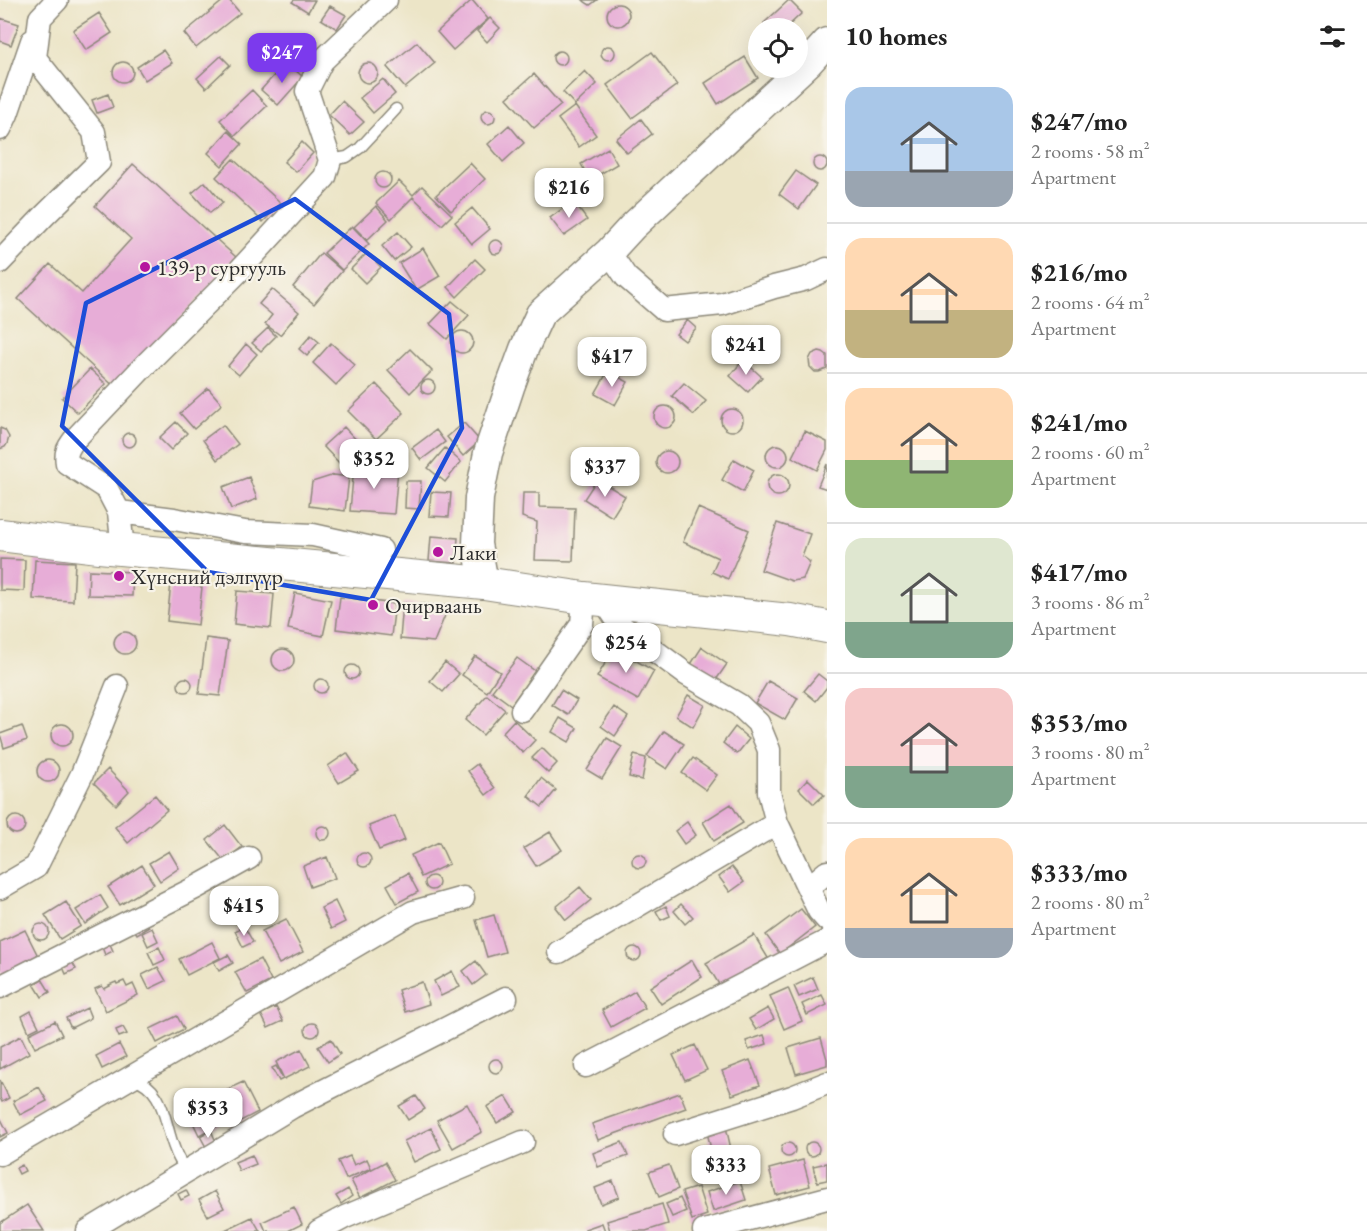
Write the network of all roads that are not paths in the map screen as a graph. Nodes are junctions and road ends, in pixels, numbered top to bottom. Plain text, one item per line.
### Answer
1 (57, 0) edge
2 (386, 0) edge
3 (40, 18) junction
4 (827, 42) edge
5 (396, 109) dead end
6 (0, 129) edge
7 (330, 160) junction
8 (609, 252) junction
9 (0, 262) edge
10 (827, 269) edge
11 (119, 512) junction
12 (0, 535) edge
13 (123, 549) junction
14 (381, 550) dead end
15 (484, 583) junction
16 (593, 599) junction
17 (827, 627) edge
18 (117, 686) dead end
19 (522, 710) dead end
20 (777, 823) junction
21 (249, 858) dead end
22 (827, 872) edge
23 (0, 888) edge
24 (808, 888) junction
25 (463, 898) dead end
26 (827, 920) edge
27 (827, 941) edge
28 (559, 952) dead end
29 (0, 987) edge
30 (506, 998) dead end
31 (586, 1066) dead end
32 (131, 1077) junction
33 (827, 1083) edge
34 (675, 1134) dead end
35 (523, 1142) dead end
36 (0, 1154) edge
37 (186, 1171) junction
38 (827, 1198) edge
39 (88, 1231) edge
40 (319, 1231) edge
41 (704, 1231) edge

1 - 3 street
2 - 7 street
3 - 6 street
3 - 9 street
4 - 8 street
5 - 7 lane
7 - 11 street
8 - 10 street
8 - 15 street
11 - 13 street
11 - 14 street
12 - 13 main road
13 - 15 main road
15 - 16 main road
16 - 17 main road
16 - 19 street
16 - 20 street
18 - 23 street
20 - 24 street
20 - 28 street
21 - 29 street
22 - 24 street
24 - 26 street
25 - 32 street
27 - 31 street
30 - 37 street
32 - 36 street
32 - 37 lane
33 - 34 street
35 - 40 street
37 - 39 street
38 - 41 street

